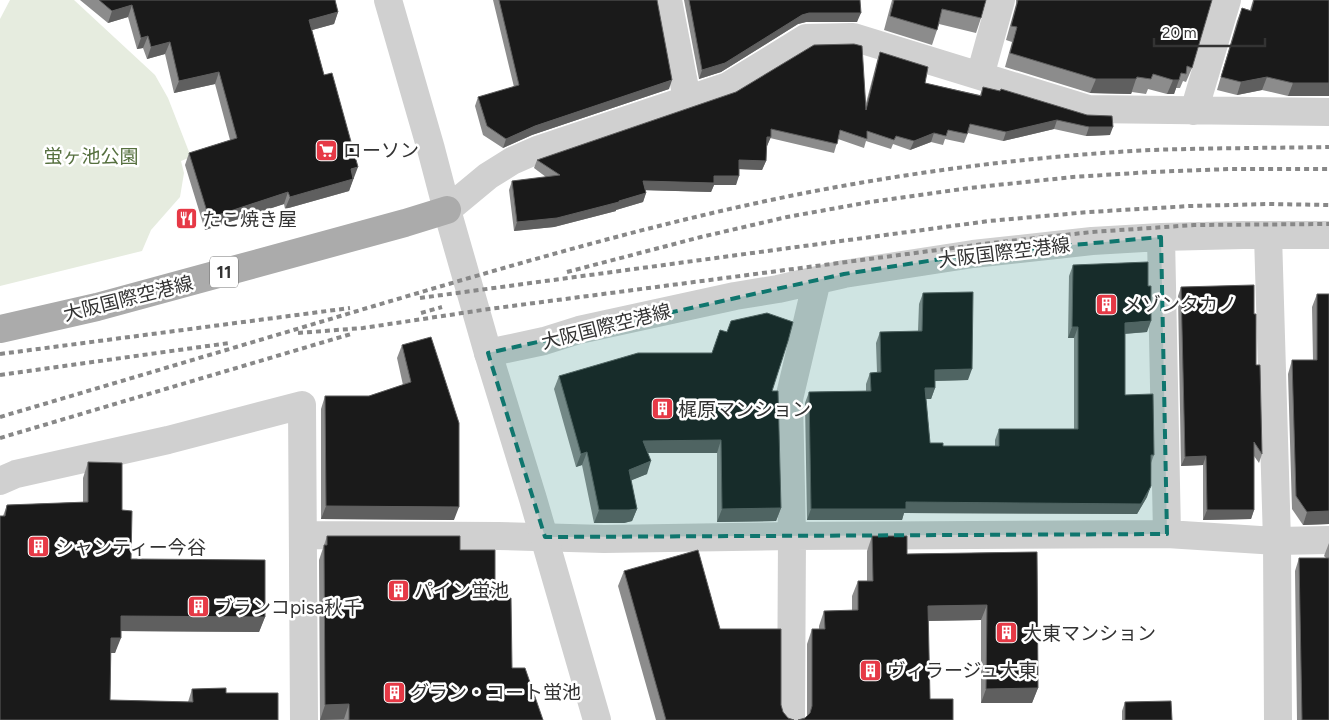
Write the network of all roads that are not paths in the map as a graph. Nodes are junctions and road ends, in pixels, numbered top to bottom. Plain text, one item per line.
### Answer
1 (388, 0) edge
2 (668, 0) edge
3 (1001, 0) edge
4 (1227, 0) edge
5 (980, 76) junction
6 (687, 100) junction
7 (1194, 111) junction
8 (1329, 112) edge
9 (447, 210) junction
10 (1268, 235) junction
11 (1329, 235) edge
12 (1161, 237) junction
13 (817, 280) junction
14 (0, 328) edge
15 (488, 352) junction
16 (0, 481) edge
17 (1166, 534) junction
18 (303, 535) junction
19 (792, 536) junction
20 (545, 537) junction
21 (1329, 540) edge
22 (1277, 541) junction
23 (304, 720) edge
24 (597, 720) edge
25 (791, 720) edge
26 (1278, 720) edge

1 - 9 street
2 - 6 street
3 - 5 street
4 - 7 street
5 - 6 street
5 - 7 street
6 - 9 street
7 - 8 street
9 - 14 main road, 大阪国際空港線 / 11
9 - 15 street
10 - 11 street, 大阪国際空港線
10 - 12 street, 大阪国際空港線
10 - 22 street
12 - 13 street, 大阪国際空港線
12 - 17 street
13 - 15 street, 大阪国際空港線
13 - 19 street
15 - 20 street
16 - 18 street
17 - 19 street
17 - 22 street
18 - 20 street
18 - 23 street
19 - 20 street
19 - 25 street
20 - 24 street
21 - 22 street
22 - 26 street

